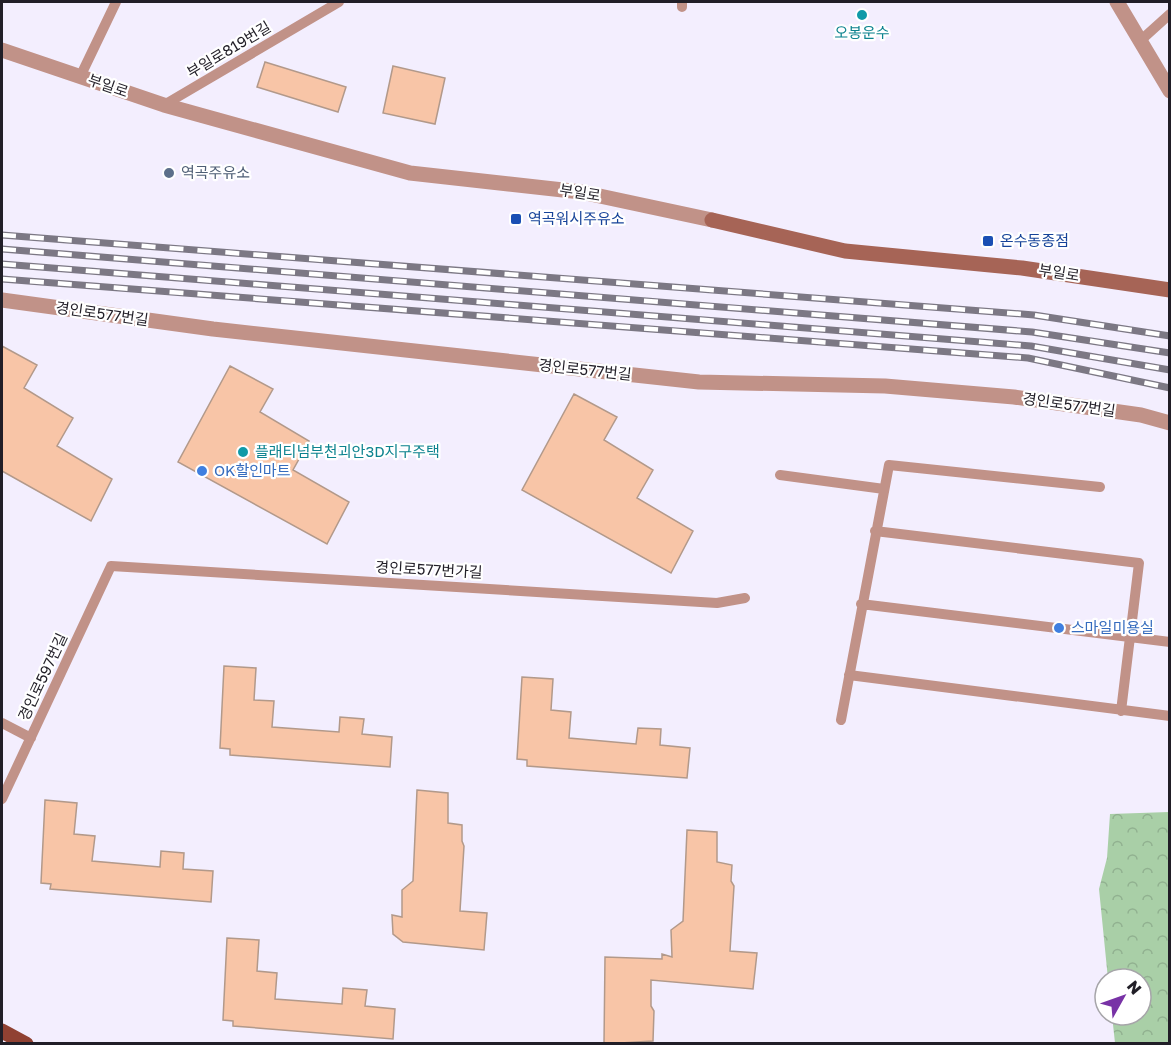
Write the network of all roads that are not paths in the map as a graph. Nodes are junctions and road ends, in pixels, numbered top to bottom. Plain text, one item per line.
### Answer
1 (116, 2) edge
2 (339, 2) edge
3 (1117, 2) edge
4 (1170, 14) edge
5 (1140, 41) junction
6 (2, 50) edge
7 (80, 77) junction
8 (1170, 91) edge
9 (164, 105) junction
10 (712, 220) joint
11 (1170, 290) edge
12 (2, 300) edge
13 (1170, 423) edge
14 (780, 474) dead end
15 (1100, 487) dead end
16 (884, 489) junction
17 (875, 531) junction
18 (111, 566) joint
19 (745, 598) dead end
20 (861, 604) junction
21 (1132, 639) junction
22 (1170, 642) edge
23 (849, 675) junction
24 (1121, 711) junction
25 (1170, 716) edge
26 (841, 720) dead end
27 (2, 723) edge
28 (31, 738) junction
29 (2, 799) edge
30 (2, 1031) edge
31 (26, 1044) edge

1 - 7 lane
2 - 9 lane, 부일로819번길
3 - 5 street
4 - 5 lane
5 - 8 street
6 - 7 street, 부일로
7 - 9 street, 부일로
9 - 10 street, 부일로
10 - 11 main road, 부일로
12 - 13 street, 경인로577번길
14 - 16 lane
15 - 16 lane
16 - 17 lane
17 - 20 lane
17 - 21 lane
18 - 19 lane, 경인로577번가길
18 - 28 lane, 경인로597번길
20 - 21 lane
20 - 23 lane
21 - 22 lane
21 - 24 lane
23 - 24 lane
23 - 26 lane
24 - 25 lane
27 - 28 lane
28 - 29 lane, 경인로597번길
30 - 31 main road

